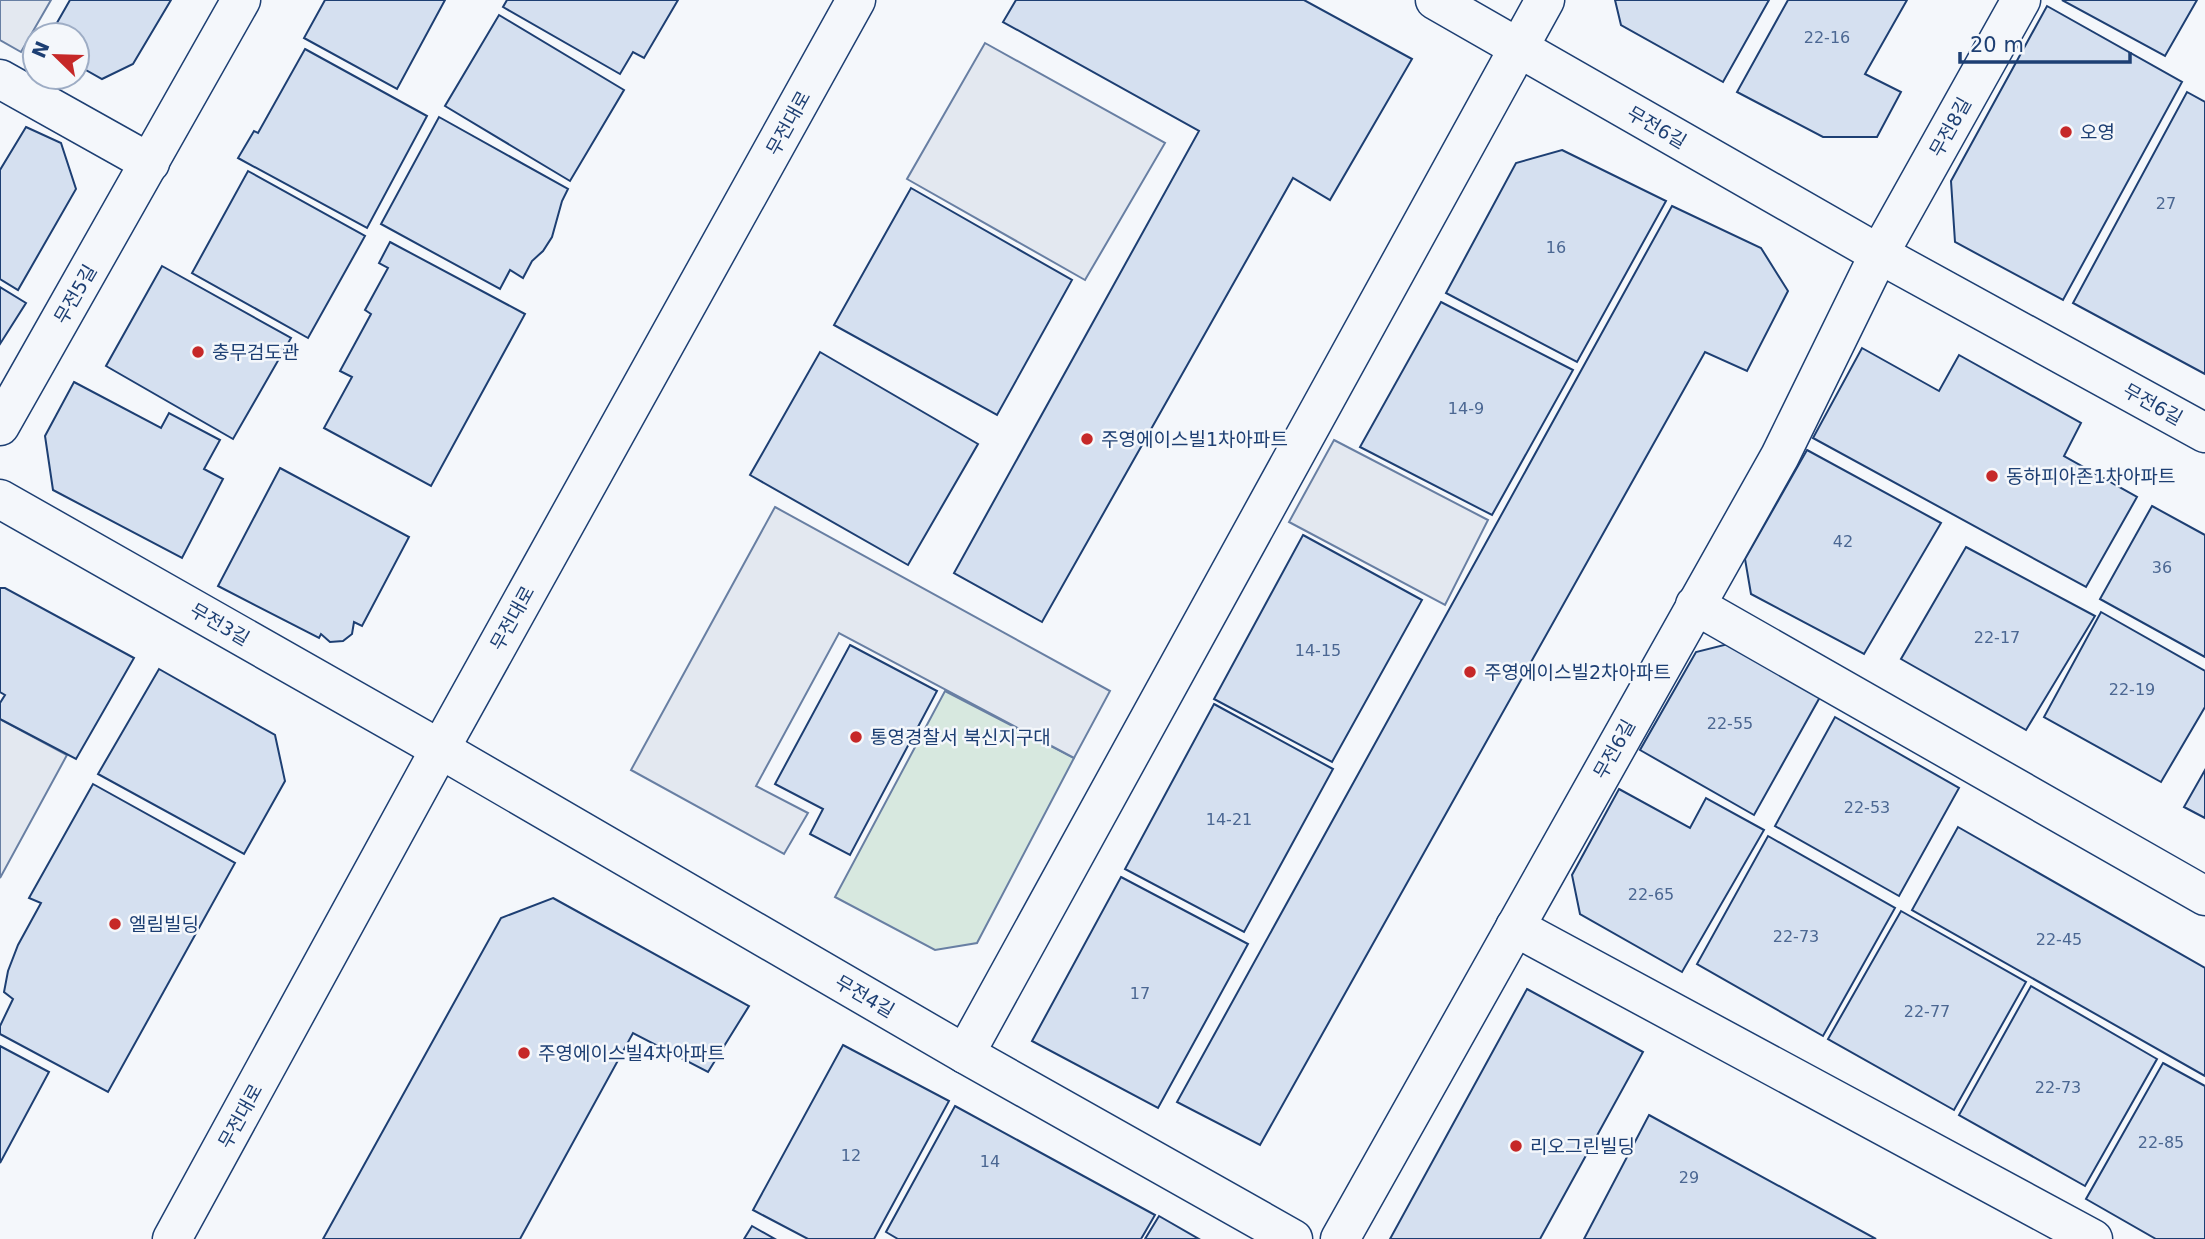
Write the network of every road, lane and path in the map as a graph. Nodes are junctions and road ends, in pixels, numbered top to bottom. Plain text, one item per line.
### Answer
1 (241, 0) edge
2 (856, 0) edge
3 (1434, 0) edge
4 (1545, 0) edge
5 (2021, 0) edge
6 (1518, 47) junction
7 (0, 79) edge
8 (150, 163) junction
9 (1879, 254) junction
10 (0, 426) edge
11 (2205, 433) edge
12 (0, 499) edge
13 (1695, 605) junction
14 (440, 749) junction
15 (2205, 896) edge
16 (1515, 927) junction
17 (965, 1054) junction
18 (172, 1239) edge
19 (1293, 1239) edge
20 (1340, 1239) edge
21 (2094, 1239) edge

1 - 8 street, 무전5길
2 - 14 street, 무전대로
3 - 6 street, 무전6길
4 - 6 street
5 - 9 street, 무전8길
6 - 9 street, 무전6길
6 - 17 street
7 - 8 street
8 - 10 street, 무전5길
9 - 11 street, 무전6길
9 - 13 street, 무전6길
12 - 14 street, 무전3길
13 - 15 street
13 - 16 street, 무전6길
14 - 17 street, 무전4길
14 - 18 street, 무전대로
16 - 20 street, 무전6길
16 - 21 street
17 - 19 street, 무전4길

